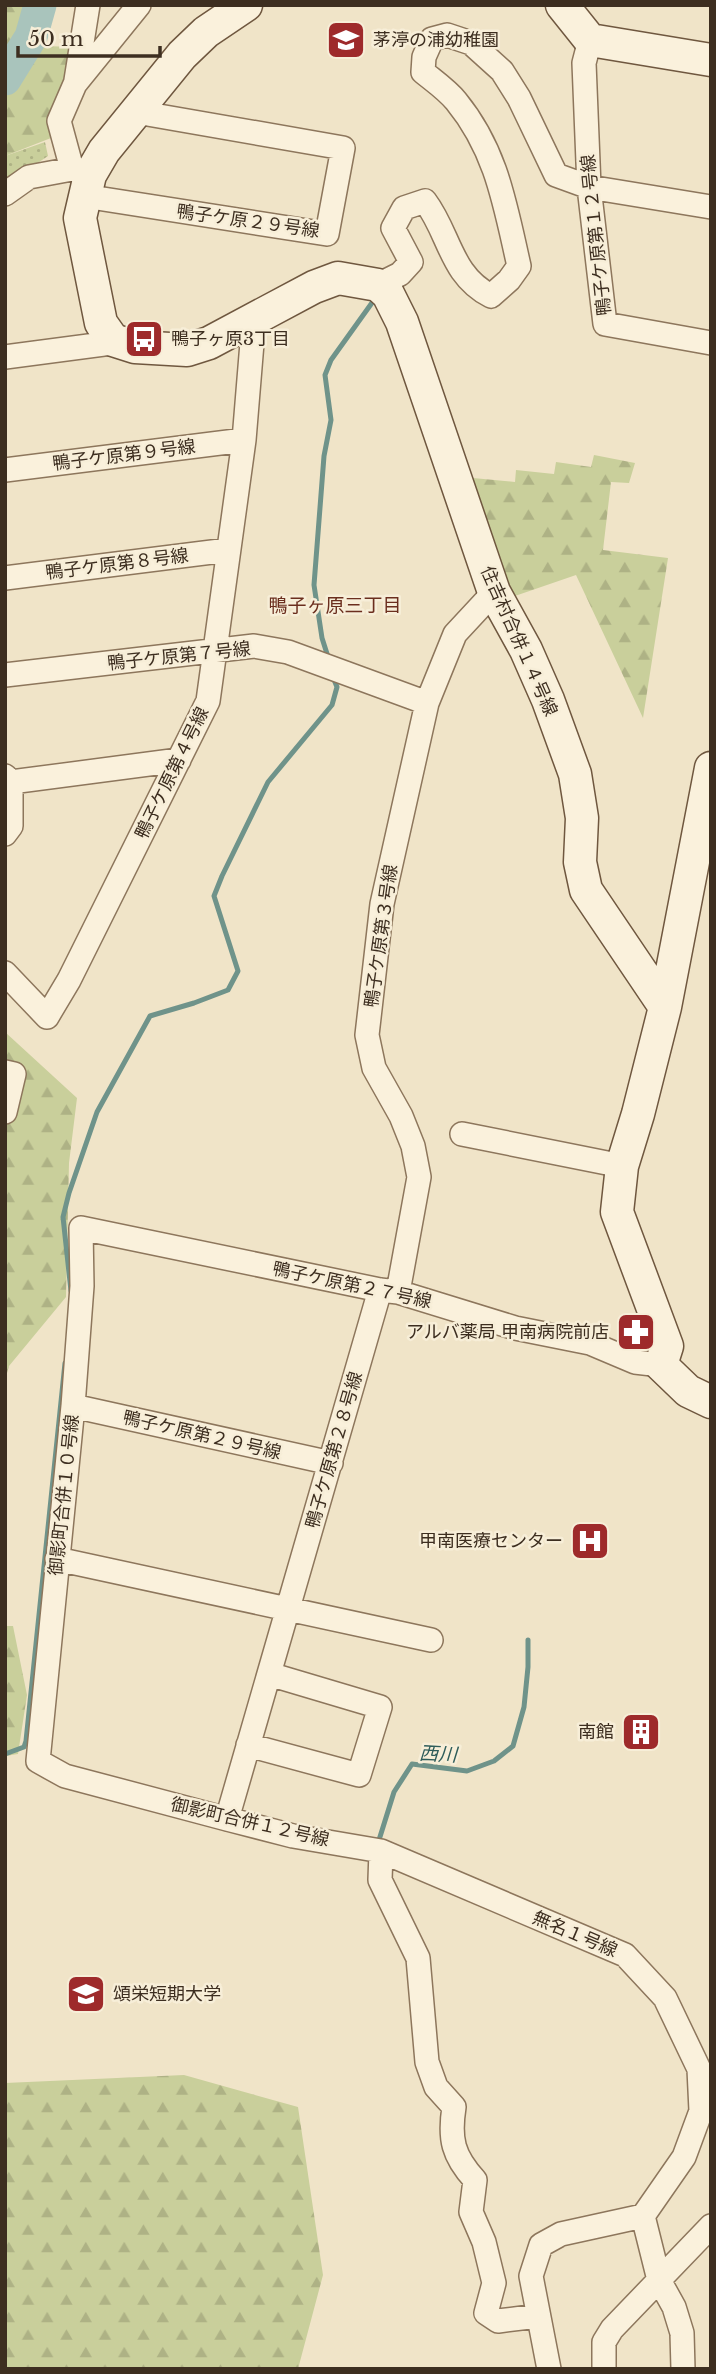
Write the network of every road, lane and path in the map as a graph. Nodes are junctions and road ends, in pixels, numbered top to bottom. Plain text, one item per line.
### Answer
1 (88, 5) edge
2 (139, 5) edge
3 (246, 5) edge
4 (562, 5) edge
5 (590, 40) junction
6 (711, 60) edge
7 (75, 84) junction
8 (136, 112) junction
9 (82, 180) junction
10 (589, 187) junction
11 (5, 194) edge
12 (711, 206) edge
13 (378, 285) junction
14 (241, 326) junction
15 (119, 342) junction
16 (711, 343) edge
17 (5, 357) edge
18 (244, 440) junction
19 (5, 470) edge
20 (228, 550) junction
21 (5, 578) edge
22 (494, 592) junction
23 (216, 650) junction
24 (5, 675) edge
25 (427, 703) junction
26 (179, 760) junction
27 (711, 768) edge
28 (8, 779) edge
29 (705, 833) edge
30 (5, 834) edge
31 (5, 973) edge
32 (665, 1007) junction
33 (5, 1072) edge
34 (5, 1112) edge
35 (462, 1134) dead end
36 (622, 1166) junction
37 (81, 1228) joint
38 (389, 1291) junction
39 (661, 1365) junction
40 (711, 1402) edge
41 (73, 1406) junction
42 (331, 1464) junction
43 (57, 1559) junction
44 (287, 1610) junction
45 (431, 1640) dead end
46 (268, 1674) junction
47 (248, 1745) junction
48 (38, 1761) joint
49 (226, 1819) junction
50 (381, 1851) junction
51 (643, 2216) junction
52 (711, 2226) edge
53 (659, 2280) junction
54 (538, 2316) junction
55 (549, 2369) edge
56 (604, 2369) edge
57 (682, 2369) edge

1 - 7 street
2 - 7 street
3 - 8 street
4 - 5 street
5 - 6 street
5 - 10 street, 鴨子ケ原第１２号線
7 - 9 street
8 - 9 street
8 - 9 street, 鴨子ケ原２９号線
9 - 11 street
9 - 15 street
10 - 12 street
10 - 13 street
10 - 16 street, 鴨子ケ原第１２号線
13 - 14 street
13 - 22 street, 住吉村合併１４号線
14 - 15 street
14 - 18 street, 鴨子ケ原第４号線
15 - 17 street
18 - 19 street, 鴨子ケ原第９号線
18 - 20 street, 鴨子ケ原第４号線
20 - 21 street, 鴨子ケ原第８号線
20 - 23 street, 鴨子ケ原第４号線
22 - 25 street, 鴨子ケ原第３号線
22 - 32 street, 住吉村合併１４号線
23 - 24 street, 鴨子ケ原第７号線
23 - 25 street, 鴨子ケ原第７号線
23 - 26 street, 鴨子ケ原第４号線
25 - 38 street, 鴨子ケ原第３号線
26 - 28 street
26 - 31 street, 鴨子ケ原第４号線
27 - 29 street
28 - 30 street
29 - 32 street
32 - 36 street
33 - 34 street
35 - 36 street
36 - 39 street
37 - 38 street, 鴨子ケ原第２７号線
37 - 41 street, 御影町合併１０号線
38 - 39 street, 鴨子ケ原第２７号線
38 - 42 street, 鴨子ケ原第２８号線
39 - 40 street
41 - 42 street, 鴨子ケ原第２９号線
41 - 43 street, 御影町合併１０号線
42 - 44 street, 鴨子ケ原第２８号線
43 - 44 street
43 - 48 street, 御影町合併１０号線
44 - 45 street
44 - 46 street, 鴨子ケ原第２８号線
46 - 47 street, 鴨子ケ原第２８号線
46 - 47 street
47 - 49 street, 鴨子ケ原第２８号線
48 - 49 street, 御影町合併１２号線
49 - 50 street, 御影町合併１２号線
50 - 51 street, 無名１号線
50 - 54 street
51 - 53 street
51 - 54 street
52 - 53 street
53 - 56 street
53 - 57 street
54 - 55 street

